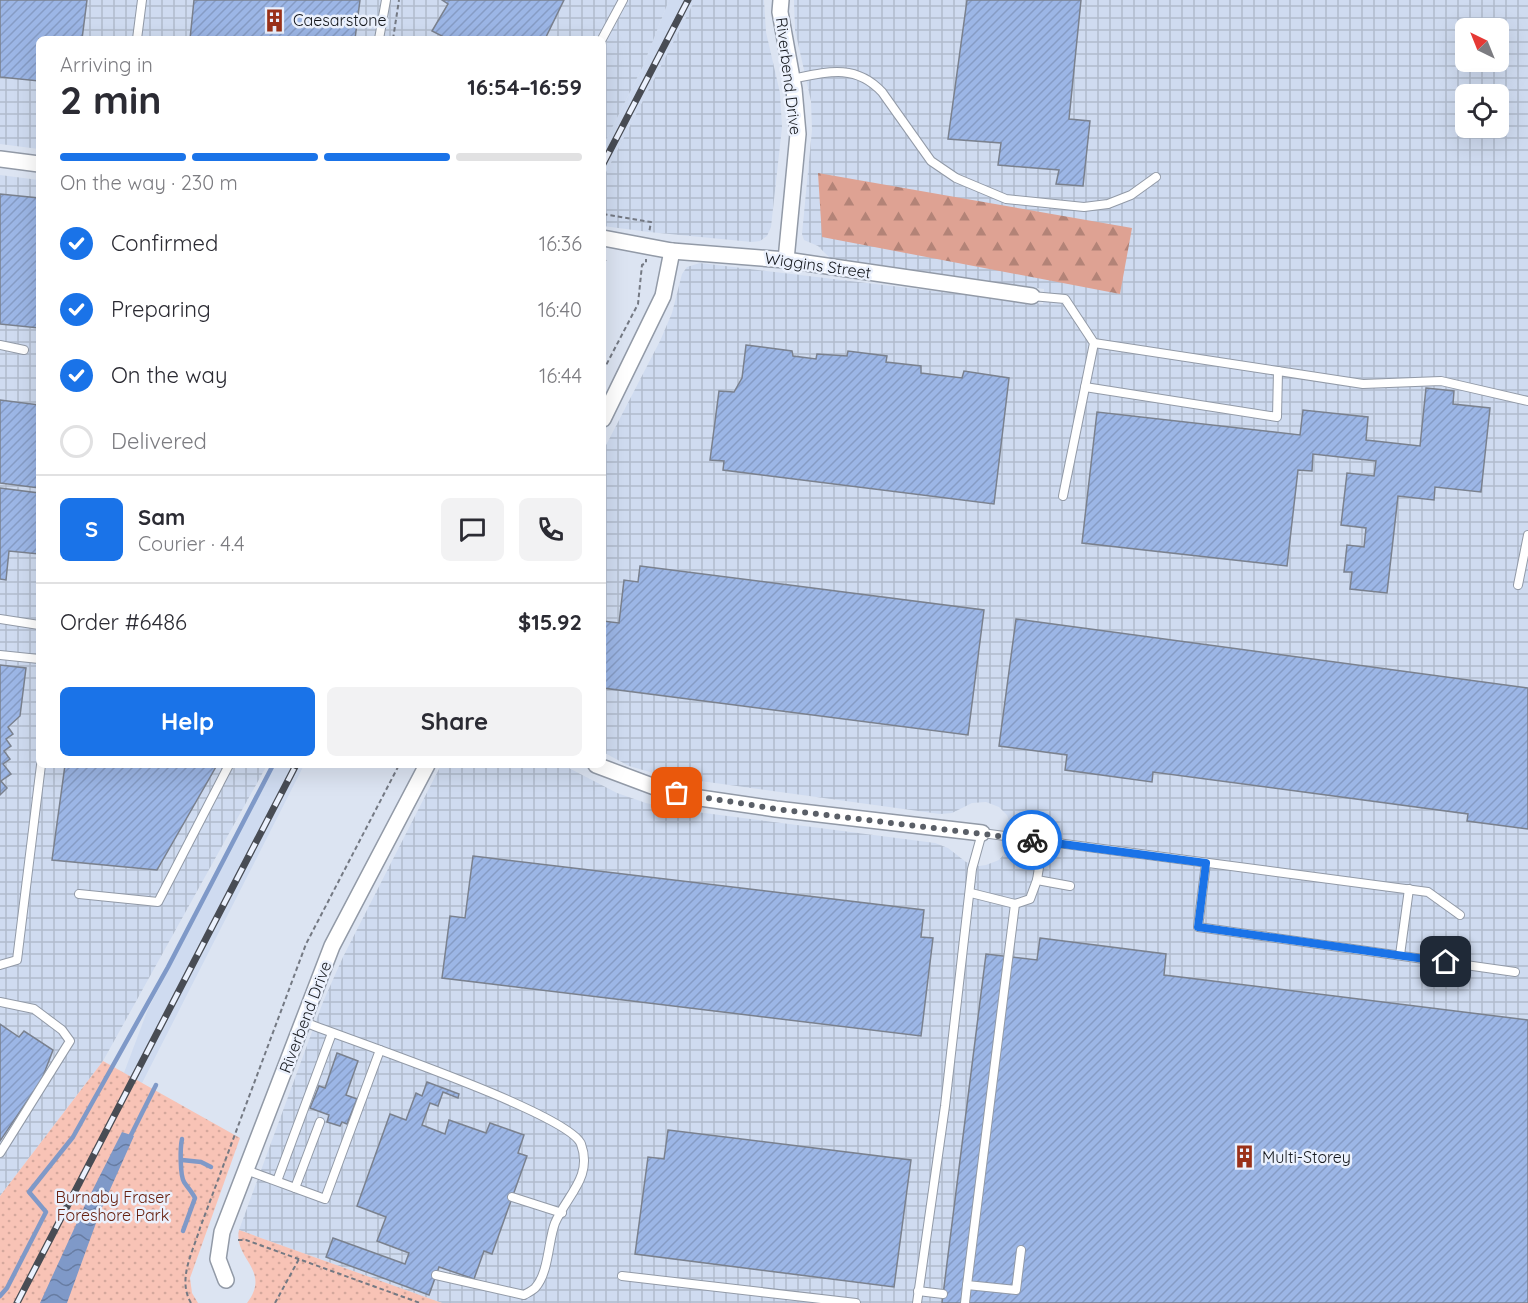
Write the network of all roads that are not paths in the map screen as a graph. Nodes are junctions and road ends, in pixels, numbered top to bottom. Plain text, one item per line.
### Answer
1 (142, 0) edge
2 (386, 0) edge
3 (623, 0) edge
4 (781, 0) edge
5 (137, 36) edge
6 (380, 36) edge
7 (604, 36) edge
8 (792, 79) junction
9 (0, 159) edge
10 (36, 165) edge
11 (1156, 177) dead end
12 (606, 239) edge
13 (672, 251) junction
14 (786, 260) junction
15 (1032, 296) joint
16 (1094, 343) junction
17 (0, 345) edge
18 (24, 350) dead end
19 (1278, 371) junction
20 (1085, 387) junction
21 (1528, 400) edge
22 (606, 413) edge
23 (1063, 496) dead end
24 (1528, 535) edge
25 (1518, 585) dead end
26 (0, 619) edge
27 (36, 624) edge
28 (0, 656) edge
29 (36, 659) edge
30 (41, 768) edge
31 (227, 768) edge
32 (425, 768) edge
33 (604, 768) edge
34 (982, 833) junction
35 (1043, 842) junction
36 (1206, 863) junction
37 (1037, 880) junction
38 (1070, 886) dead end
39 (1409, 890) junction
40 (971, 893) junction
41 (79, 894) dead end
42 (1015, 904) junction
43 (1460, 915) dead end
44 (1400, 955) junction
45 (0, 965) edge
46 (1515, 972) dead end
47 (0, 1002) edge
48 (304, 1022) junction
49 (332, 1033) junction
50 (380, 1050) junction
51 (320, 1122) dead end
52 (0, 1153) edge
53 (246, 1170) junction
54 (277, 1181) junction
55 (295, 1188) junction
56 (512, 1197) dead end
57 (562, 1213) junction
58 (1021, 1250) dead end
59 (436, 1275) dead end
60 (622, 1276) dead end
61 (226, 1280) dead end
62 (967, 1285) junction
63 (918, 1291) junction
64 (943, 1294) dead end
65 (856, 1303) edge
66 (917, 1303) edge
67 (965, 1303) edge

1 - 5 lane
2 - 6 lane
3 - 7 lane
4 - 8 street, Riverbend Drive
8 - 11 lane
8 - 14 street, Riverbend Drive
9 - 10 street
12 - 13 street, Wiggins Street
13 - 14 street, Wiggins Street
13 - 22 street
14 - 15 street, Wiggins Street
15 - 16 lane
16 - 19 lane
16 - 20 lane
17 - 18 lane
19 - 20 lane
19 - 21 lane
20 - 23 lane
24 - 25 lane
26 - 27 lane
28 - 29 lane
30 - 45 lane
31 - 41 lane
32 - 48 street, Riverbend Drive
33 - 34 street
34 - 35 lane
34 - 40 lane
35 - 36 lane
35 - 37 lane
36 - 39 lane
36 - 44 lane
37 - 38 lane
37 - 42 lane
39 - 43 lane
39 - 44 lane
40 - 42 lane
40 - 63 lane
42 - 62 lane
44 - 46 lane
47 - 52 lane
48 - 49 lane
48 - 53 street, Riverbend Drive
49 - 50 lane
49 - 54 lane
50 - 55 lane
50 - 57 lane
51 - 55 lane
53 - 54 lane
53 - 61 street, Riverbend Drive
54 - 55 lane
56 - 57 lane
57 - 59 lane
58 - 62 lane
60 - 65 lane
62 - 67 lane
63 - 64 lane
63 - 66 lane

